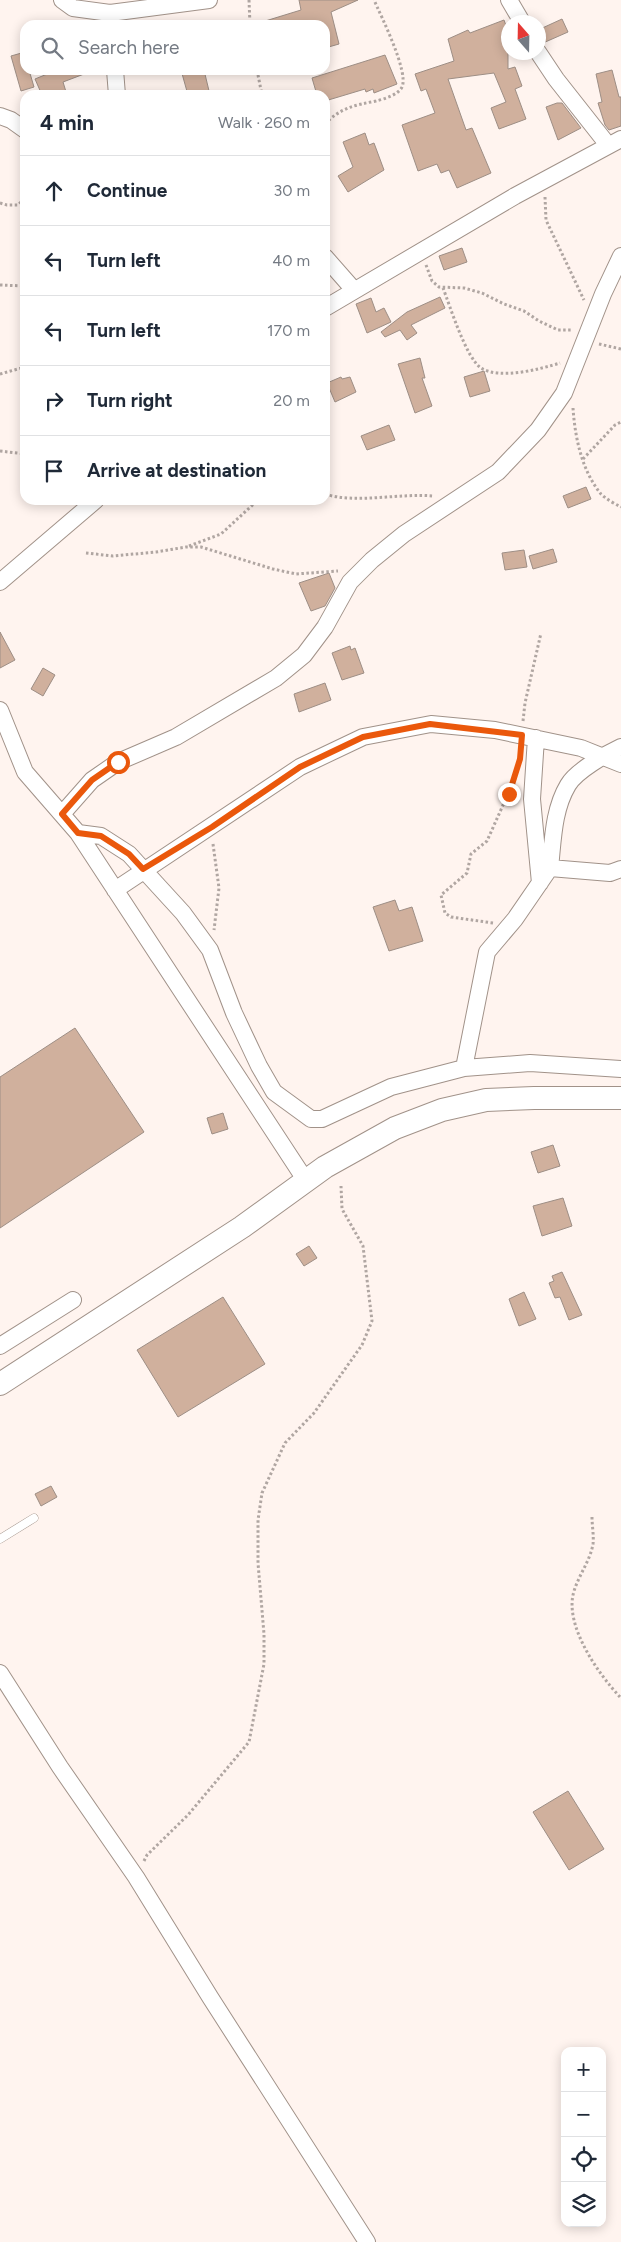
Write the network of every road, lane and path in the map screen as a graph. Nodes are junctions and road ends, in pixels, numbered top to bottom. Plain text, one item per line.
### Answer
1 (62, 0) edge
2 (209, 0) edge
3 (249, 0) edge
4 (374, 0) edge
5 (509, 0) edge
6 (518, 15) edge
7 (110, 19) edge
8 (250, 20) edge
9 (543, 60) edge
10 (115, 75) edge
11 (258, 75) edge
12 (117, 90) edge
13 (261, 90) edge
14 (0, 116) edge
15 (330, 119) edge
16 (20, 126) edge
17 (615, 142) edge
18 (546, 179) junction
19 (0, 203) edge
20 (20, 203) edge
21 (422, 250) junction
22 (621, 256) edge
23 (330, 264) edge
24 (0, 284) edge
25 (20, 286) edge
26 (443, 288) junction
27 (354, 290) junction
28 (330, 305) edge
29 (590, 330) junction
30 (621, 349) edge
31 (580, 356) junction
32 (20, 368) edge
33 (0, 374) edge
34 (571, 375) junction
35 (621, 422) edge
36 (0, 451) edge
37 (20, 453) edge
38 (583, 459) junction
39 (330, 496) edge
40 (459, 499) junction
41 (90, 505) edge
42 (253, 505) edge
43 (621, 507) edge
44 (186, 547) junction
45 (86, 554) dead end
46 (366, 565) junction
47 (0, 582) edge
48 (541, 633) dead end
49 (0, 710) edge
50 (529, 737) junction
51 (621, 747) edge
52 (601, 756) junction
53 (621, 764) edge
54 (517, 774) dead end
55 (62, 814) junction
56 (78, 833) junction
57 (550, 868) junction
58 (621, 868) edge
59 (143, 869) junction
60 (540, 883) junction
61 (115, 890) junction
62 (515, 919) junction
63 (464, 1068) junction
64 (621, 1069) edge
65 (621, 1098) edge
66 (306, 1181) junction
67 (341, 1186) dead end
68 (73, 1300) dead end
69 (0, 1346) edge
70 (0, 1384) edge
71 (592, 1517) dead end
72 (34, 1518) dead end
73 (0, 1539) edge
74 (0, 1673) edge
75 (621, 1698) edge
76 (136, 1877) junction
77 (367, 2242) edge

1 - 7 street
2 - 7 street
3 - 8 path
4 - 15 path
5 - 6 street
9 - 17 street
10 - 12 street
11 - 13 path
14 - 16 street
17 - 18 street
18 - 21 street
18 - 29 path
19 - 20 path
21 - 26 path
21 - 27 street
22 - 29 street
23 - 27 street
24 - 25 path
26 - 29 path
26 - 31 path
27 - 28 street
29 - 30 path
29 - 31 street
31 - 34 street
32 - 33 path
34 - 38 path
34 - 40 street
35 - 38 path
36 - 37 path
38 - 43 path
39 - 40 path
40 - 46 street
41 - 47 street
42 - 44 path
44 - 45 path
44 - 46 path
46 - 55 street
48 - 50 path
49 - 55 street
50 - 52 street
50 - 59 street
50 - 60 street
51 - 52 street
52 - 53 street
52 - 57 street
54 - 62 path
55 - 56 street
56 - 59 street
56 - 61 street
57 - 58 street
57 - 60 street
59 - 61 street
59 - 63 street
60 - 62 street
61 - 66 street
62 - 63 street
63 - 64 street
65 - 66 street
66 - 70 street
67 - 76 path
68 - 69 street
71 - 75 path
72 - 73 lane
74 - 76 street
76 - 77 street

